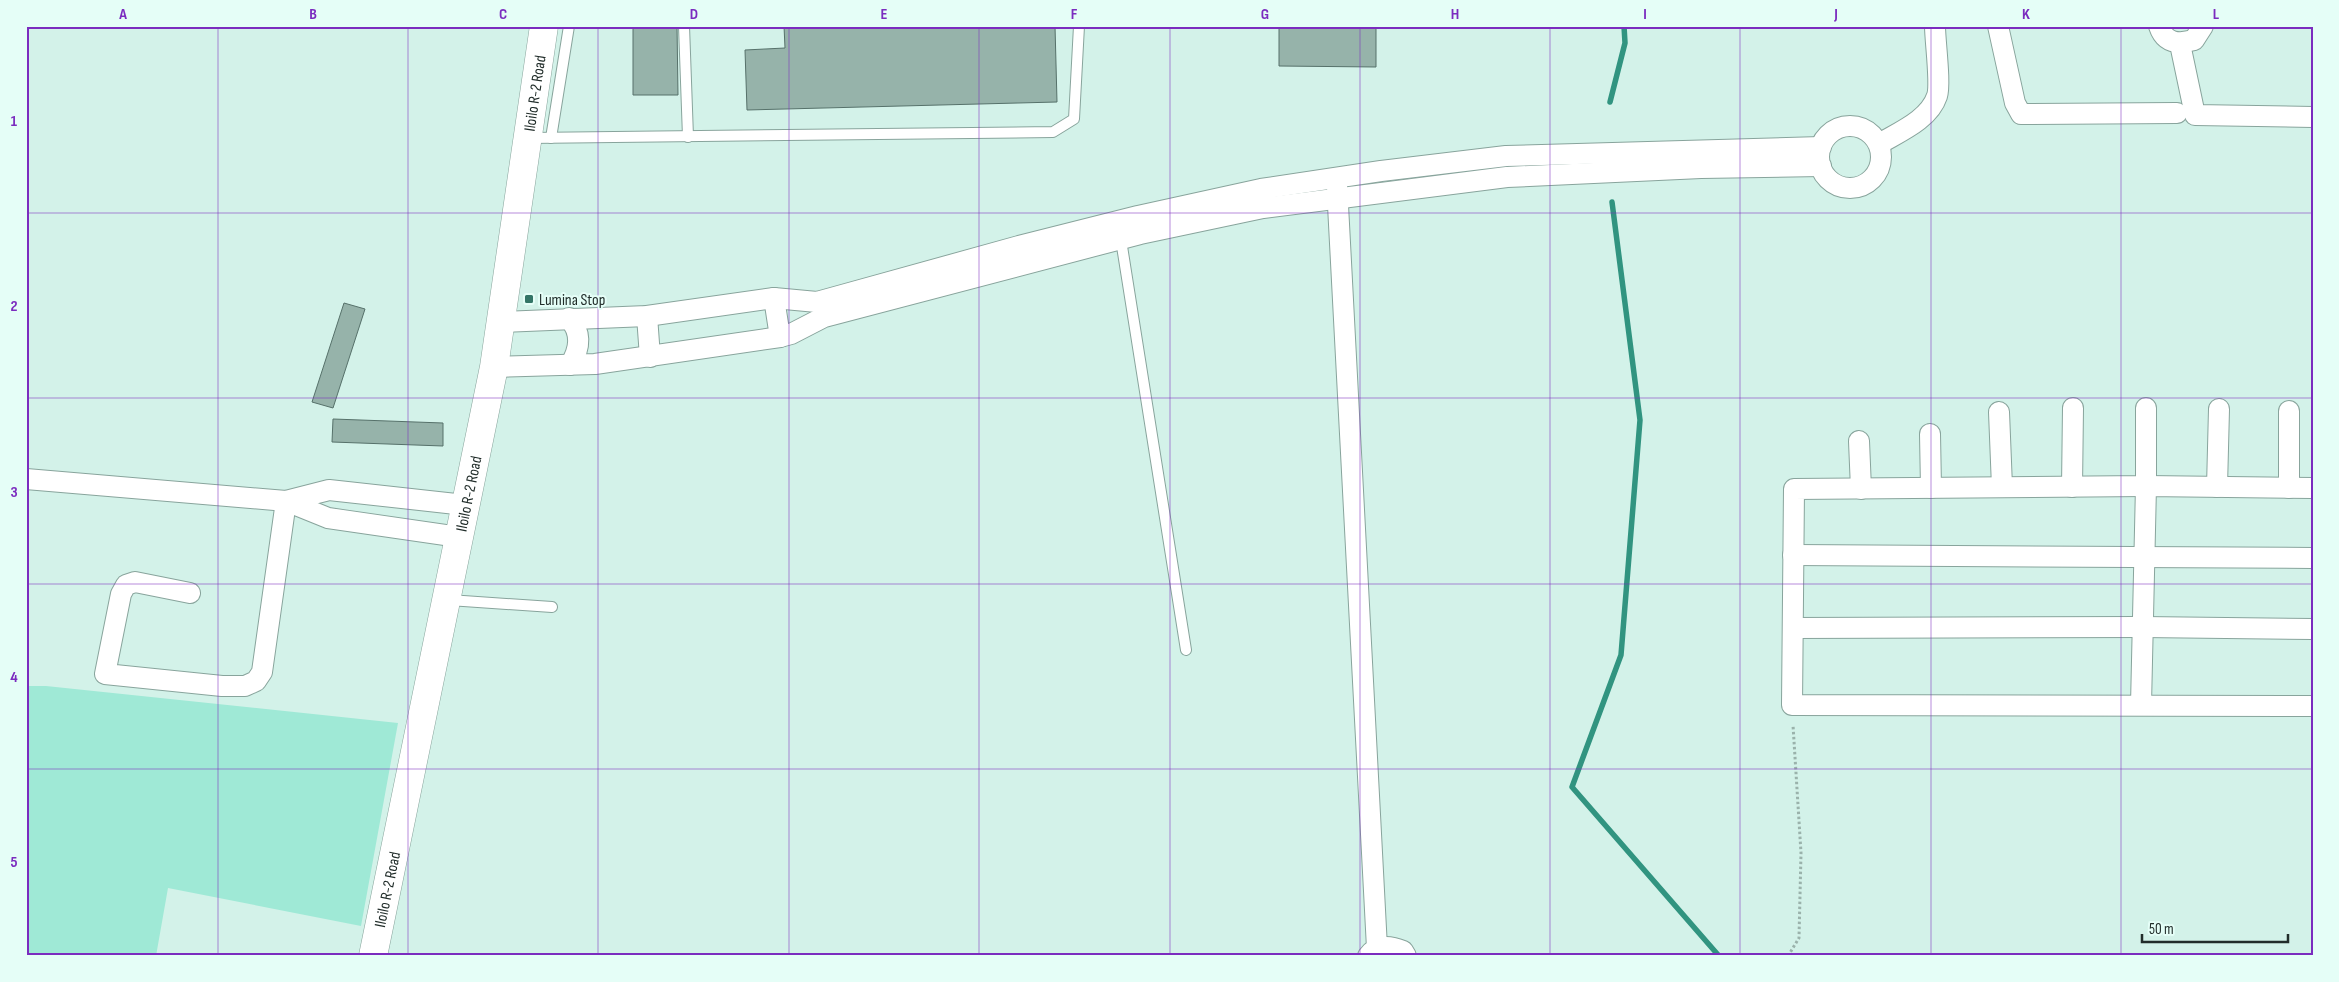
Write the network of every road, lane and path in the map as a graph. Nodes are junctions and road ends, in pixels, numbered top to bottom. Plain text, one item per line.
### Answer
1 (544, 26) edge
2 (569, 26) edge
3 (684, 26) edge
4 (1079, 26) edge
5 (1935, 26) edge
6 (1998, 26) edge
7 (2159, 26) edge
8 (2203, 26) edge
9 (2180, 44) junction
10 (2177, 114) dead end
11 (2313, 117) edge
12 (688, 136) junction
13 (539, 138) junction
14 (1879, 144) junction
15 (1506, 156) junction
16 (1821, 156) junction
17 (1606, 163) junction
18 (1381, 171) junction
19 (1507, 176) junction
20 (1336, 178) junction
21 (1382, 191) junction
22 (1262, 198) junction
23 (1338, 198) junction
24 (1139, 225) junction
25 (1121, 240) junction
26 (1018, 246) junction
27 (1023, 265) junction
28 (898, 289) junction
29 (774, 298) junction
30 (647, 316) junction
31 (569, 318) junction
32 (501, 322) junction
33 (780, 337) junction
34 (650, 357) junction
35 (570, 365) junction
36 (494, 367) junction
37 (2073, 408) dead end
38 (2146, 408) dead end
39 (2219, 409) dead end
40 (2289, 411) dead end
41 (1999, 412) dead end
42 (1930, 434) dead end
43 (1859, 441) dead end
44 (26, 479) edge
45 (2146, 486) junction
46 (2002, 487) junction
47 (2072, 487) junction
48 (2217, 487) junction
49 (1931, 488) junction
50 (2289, 488) junction
51 (2313, 488) edge
52 (1861, 489) junction
53 (286, 501) junction
54 (465, 505) junction
55 (458, 538) junction
56 (1793, 555) junction
57 (2144, 556) junction
58 (2313, 558) edge
59 (190, 593) dead end
60 (445, 600) junction
61 (552, 607) dead end
62 (2143, 627) junction
63 (1793, 628) junction
64 (2313, 630) edge
65 (1186, 650) dead end
66 (1792, 705) junction
67 (2142, 705) junction
68 (2313, 706) edge
69 (1372, 952) edge
70 (372, 956) edge
71 (1406, 956) edge
72 (1788, 956) edge

1 - 13 main road, Iloilo R-2 Road
2 - 13 lane
3 - 12 lane
4 - 12 lane
5 - 14 street
6 - 10 street
7 - 9 street
8 - 9 street
9 - 11 street
12 - 13 lane
13 - 32 main road, Iloilo R-2 Road
14 - 16 street
14 - 16 street
15 - 17 street
15 - 18 street
15 - 19 street
16 - 17 street
17 - 19 street
18 - 20 street
18 - 21 street
19 - 21 street
20 - 22 street
20 - 23 street
21 - 23 street
22 - 23 street
22 - 24 street
23 - 69 street
24 - 25 street
24 - 26 street
25 - 27 street
25 - 65 lane
26 - 27 street
26 - 28 street
27 - 28 street
28 - 29 street
28 - 33 street
29 - 30 street
29 - 33 street
30 - 31 street
30 - 34 street
31 - 32 street
31 - 35 street
32 - 36 main road, Iloilo R-2 Road
33 - 34 street
34 - 35 street
35 - 36 street
36 - 54 main road, Iloilo R-2 Road
37 - 47 street
38 - 45 street
39 - 48 street
40 - 50 street
41 - 46 street
42 - 49 street
43 - 52 street
44 - 53 street
45 - 47 street
45 - 48 street
45 - 57 street
46 - 47 street
46 - 49 street
48 - 50 street
49 - 52 street
50 - 51 street
52 - 56 street
53 - 54 street
53 - 55 street
53 - 59 street
54 - 55 main road, Iloilo R-2 Road
55 - 60 main road, Iloilo R-2 Road
56 - 57 street
56 - 63 street
57 - 58 street
57 - 62 street
60 - 61 lane
60 - 70 main road, Iloilo R-2 Road
62 - 63 street
62 - 64 street
62 - 67 street
63 - 66 street
66 - 67 street
66 - 72 path
67 - 68 street
69 - 71 street

